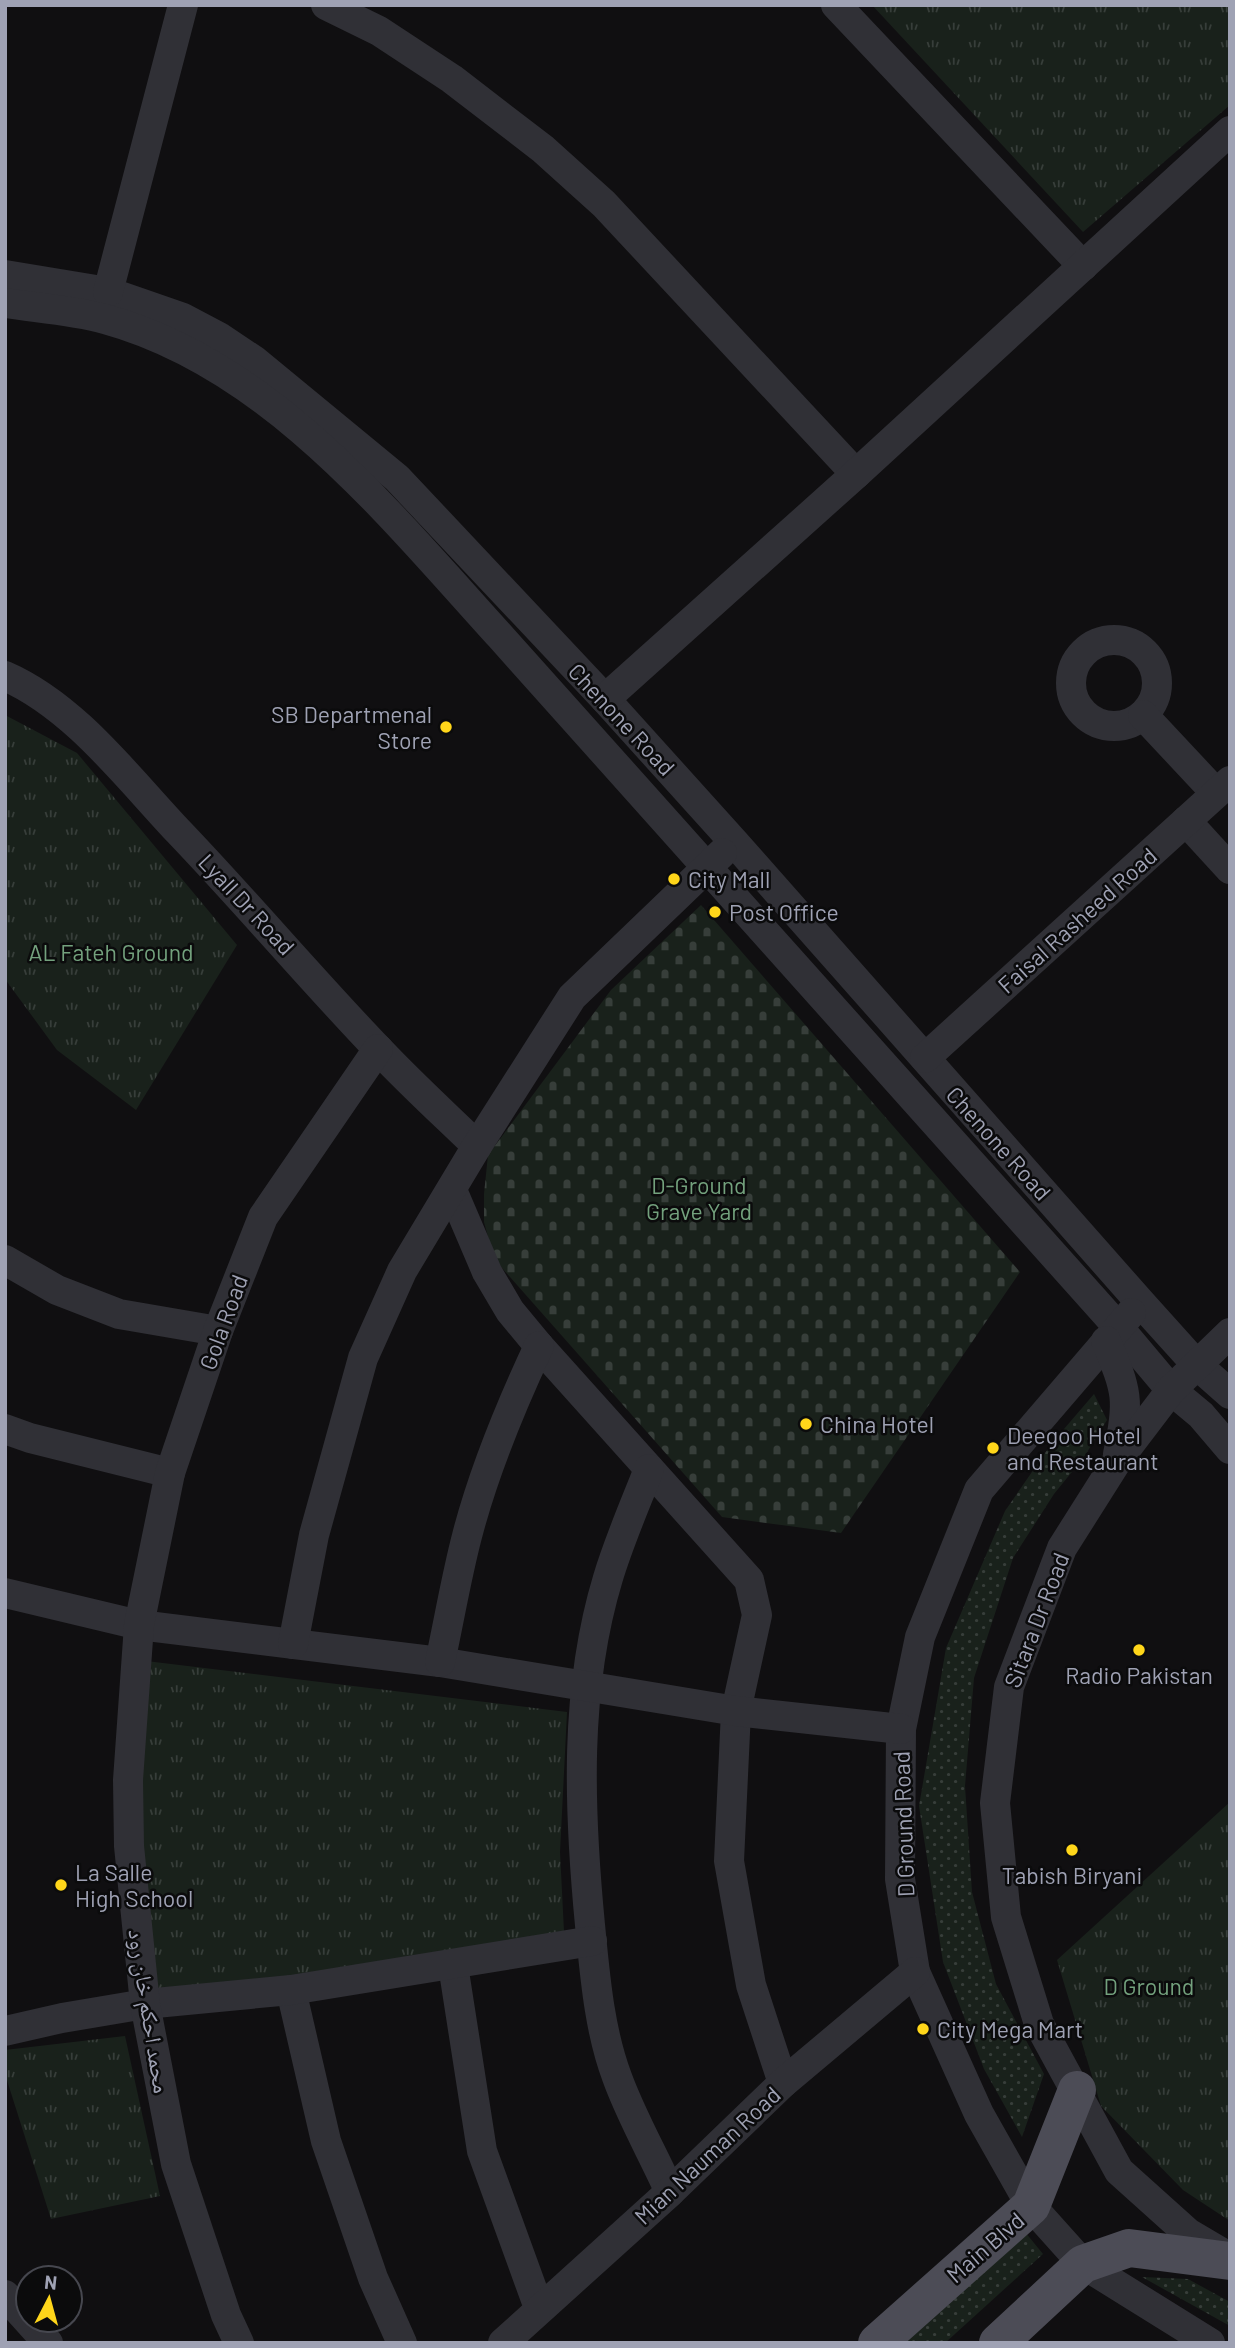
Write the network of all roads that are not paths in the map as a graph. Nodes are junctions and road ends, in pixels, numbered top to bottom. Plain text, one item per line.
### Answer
1 (183, 5) edge
2 (326, 5) edge
3 (841, 7) edge
4 (1230, 131) edge
5 (1083, 266) junction
6 (5, 275) edge
7 (108, 292) junction
8 (5, 303) edge
9 (856, 474) junction
10 (5, 676) edge
11 (605, 699) junction
12 (1143, 715) dead end
13 (1223, 787) edge
14 (1186, 821) junction
15 (734, 842) junction
16 (707, 867) junction
17 (1230, 869) edge
18 (378, 1049) junction
19 (925, 1058) junction
20 (477, 1146) junction
21 (452, 1190) junction
22 (5, 1259) edge
23 (1142, 1303) junction
24 (218, 1331) junction
25 (1230, 1333) edge
26 (1112, 1334) junction
27 (539, 1346) junction
28 (1196, 1364) junction
29 (1171, 1390) junction
30 (1229, 1393) edge
31 (1201, 1415) junction
32 (5, 1429) edge
33 (1230, 1449) edge
34 (1117, 1461) junction
35 (649, 1468) junction
36 (170, 1473) junction
37 (5, 1592) edge
38 (139, 1625) junction
39 (293, 1644) junction
40 (440, 1662) junction
41 (587, 1687) junction
42 (736, 1711) junction
43 (901, 1729) junction
44 (592, 1941) junction
45 (453, 1965) junction
46 (915, 1972) junction
47 (291, 1990) junction
48 (145, 2004) junction
49 (5, 2031) edge
50 (783, 2083) junction
51 (1077, 2091) junction
52 (670, 2192) junction
53 (1031, 2206) junction
54 (1230, 2259) edge
55 (1083, 2264) junction
56 (5, 2295) edge
57 (539, 2308) junction
58 (48, 2343) edge
59 (239, 2343) edge
60 (402, 2343) edge
61 (503, 2343) edge
62 (877, 2343) edge
63 (998, 2343) edge
64 (1210, 2343) edge

1 - 7 street
2 - 9 street
3 - 5 street
4 - 5 street
5 - 9 street
6 - 7 street, Chenone Road
7 - 11 street, Chenone Road
8 - 16 street, Chenone Road
9 - 11 street
10 - 18 street, Lyall Dr Road
11 - 15 street, Chenone Road
12 - 13 street
13 - 14 street, Faisal Rasheed Road
14 - 17 street
14 - 19 street, Faisal Rasheed Road
15 - 16 street
15 - 19 street, Chenone Road
16 - 20 street
16 - 26 street, Chenone Road
18 - 20 street, Lyall Dr Road
18 - 24 street, Gola Road
19 - 23 street, Chenone Road
20 - 21 street
21 - 27 street
21 - 39 street
22 - 24 street
23 - 26 street, D Ground Road
23 - 28 street, Chenone Road
24 - 36 street, Gola Road
25 - 28 street, Sitara Dr Road
26 - 29 street, Chenone Road
26 - 34 street
26 - 43 street, D Ground Road
27 - 35 street
27 - 40 street
28 - 29 street, Sitara Dr Road
28 - 30 street, Chenone Road
29 - 31 street, Chenone Road
29 - 34 street, Sitara Dr Road
30 - 31 street
31 - 33 street, Chenone Road
32 - 36 street
34 - 51 street, Sitara Dr Road
35 - 41 street
35 - 42 street
36 - 38 street, Gola Road
37 - 38 street
38 - 39 street
38 - 48 street, محمد احكم خان رود
39 - 40 street
40 - 41 street
41 - 42 street
41 - 44 street
42 - 43 street
42 - 50 street
43 - 46 street, D Ground Road
44 - 45 street
44 - 52 street
45 - 47 street
45 - 57 street
46 - 50 street, Mian Nauman Road
46 - 53 street, D Ground Road
47 - 48 street
47 - 60 street
48 - 49 street
48 - 59 street, محمد احكم خان رود
50 - 52 street, Mian Nauman Road
51 - 53 main road, Main Blvd
51 - 54 street, Sitara Dr Road
52 - 57 street, Mian Nauman Road
53 - 55 street, D Ground Road
53 - 62 main road, Main Blvd
54 - 55 main road
55 - 63 main road
55 - 64 street, D Ground Road
56 - 58 street
57 - 61 street, Mian Nauman Road

